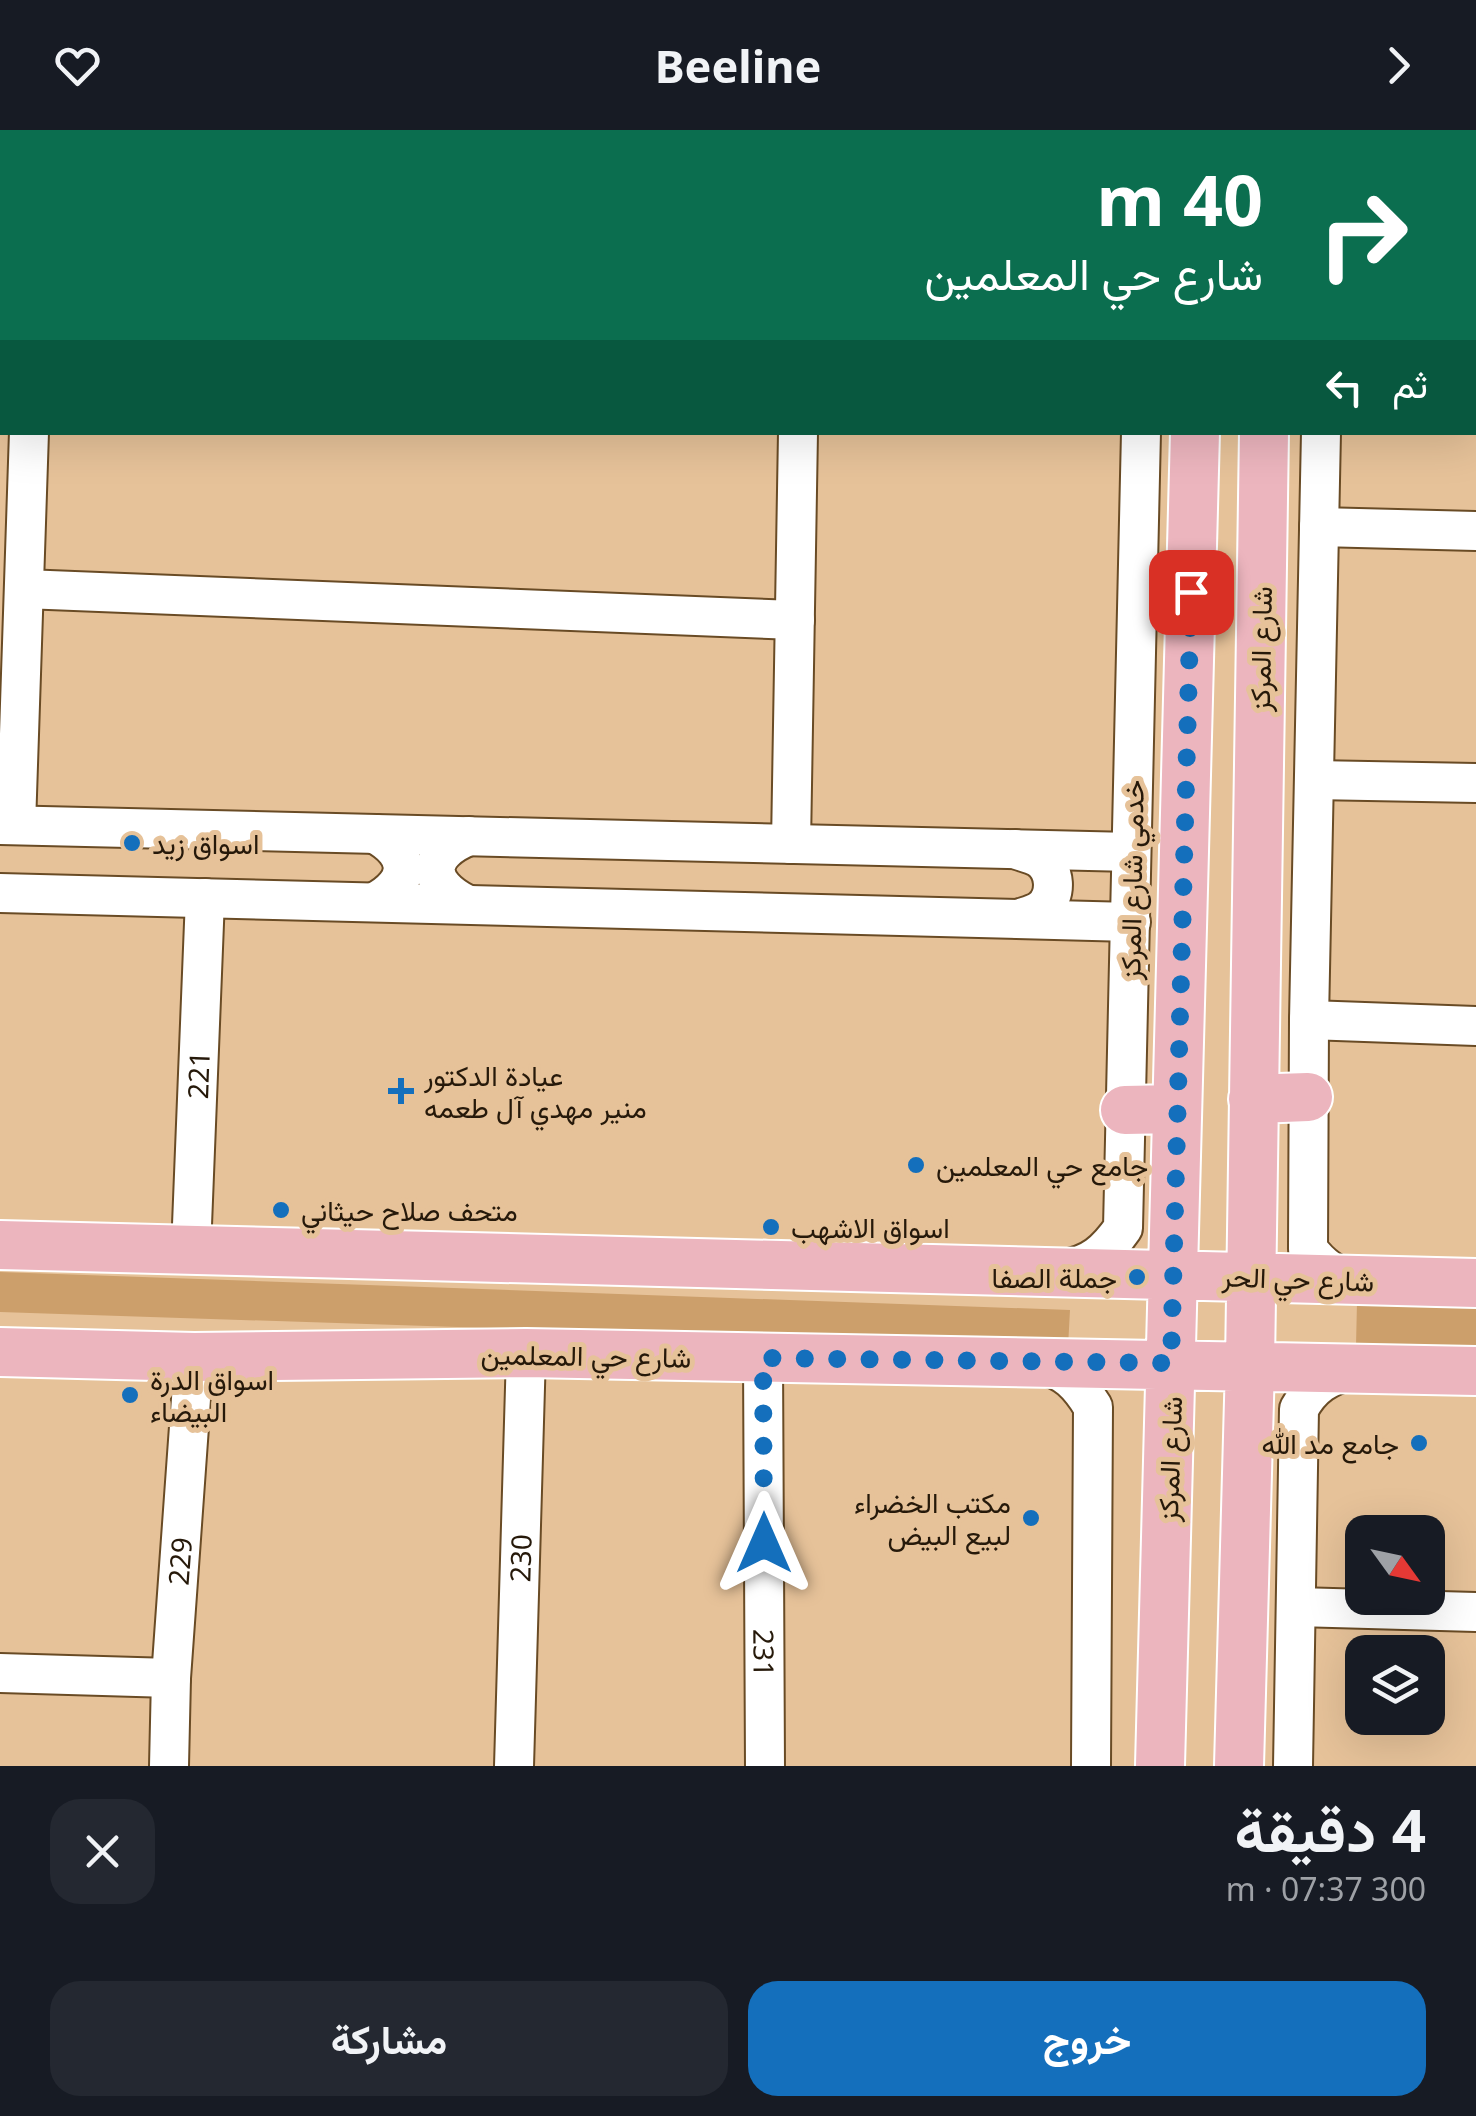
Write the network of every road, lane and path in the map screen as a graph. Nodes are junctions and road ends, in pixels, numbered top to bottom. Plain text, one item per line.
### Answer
1 (28, 435) edge
2 (798, 435) edge
3 (1141, 435) edge
4 (1195, 435) edge
5 (1264, 435) edge
6 (1321, 435) edge
7 (1319, 527) junction
8 (1476, 532) edge
9 (24, 589) junction
10 (795, 620) junction
11 (1314, 780) junction
12 (1476, 784) edge
13 (8, 825) edge
14 (375, 834) junction
15 (469, 836) junction
16 (791, 844) junction
17 (1015, 849) junction
18 (1131, 852) junction
19 (0, 893) edge
20 (205, 898) junction
21 (375, 902) junction
22 (466, 904) junction
23 (1018, 919) junction
24 (1131, 922) junction
25 (1309, 1020) junction
26 (1476, 1026) edge
27 (1308, 1097) junction
28 (1254, 1099) junction
29 (1176, 1108) junction
30 (1125, 1110) junction
31 (0, 1245) edge
32 (191, 1250) junction
33 (1040, 1271) junction
34 (1171, 1275) junction
35 (1251, 1277) junction
36 (1357, 1280) junction
37 (1476, 1283) edge
38 (0, 1352) edge
39 (526, 1353) junction
40 (194, 1357) junction
41 (763, 1358) junction
42 (1027, 1361) junction
43 (1171, 1363) junction
44 (1250, 1364) junction
45 (1356, 1368) junction
46 (1476, 1371) edge
47 (1297, 1607) junction
48 (1476, 1612) edge
49 (0, 1673) edge
50 (171, 1678) junction
51 (169, 1766) edge
52 (514, 1766) edge
53 (765, 1766) edge
54 (1092, 1766) edge
55 (1160, 1766) edge
56 (1239, 1766) edge
57 (1293, 1766) edge

1 - 9 street
2 - 10 street
3 - 18 street, خدمي شارع المركز
4 - 29 main road, شارع المركز
5 - 28 main road, شارع المركز
6 - 7 street
7 - 8 street
7 - 11 street
9 - 10 street
9 - 13 street
10 - 16 street
11 - 12 street
11 - 25 street
13 - 14 street
14 - 15 street
14 - 21 street
15 - 16 street
15 - 22 street
16 - 17 street
17 - 18 street
17 - 23 street
18 - 24 street, خدمي شارع المركز
19 - 20 street
20 - 21 street
20 - 32 street, 221
21 - 22 street
22 - 23 street
23 - 24 street
24 - 30 street, خدمي شارع المركز
25 - 26 street
25 - 27 street
27 - 28 main road
27 - 36 street
28 - 35 main road, شارع المركز
29 - 30 main road
29 - 34 main road, شارع المركز
30 - 33 street, خدمي شارع المركز
31 - 32 main road
32 - 33 main road
33 - 34 main road, شارع حي الحر
34 - 35 main road, شارع حي الحر
34 - 43 main road, شارع المركز
35 - 36 main road, شارع حي الحر
35 - 44 main road, شارع المركز
36 - 37 main road, شارع حي الحر
38 - 40 main road, شارع حي المعلمين
39 - 40 main road, شارع حي المعلمين
39 - 41 main road, شارع حي المعلمين
39 - 52 street, 230
40 - 50 street, 229
41 - 42 main road, شارع حي المعلمين
41 - 53 street, 231
42 - 43 main road, شارع حي المعلمين
42 - 54 street
43 - 44 main road
43 - 55 main road, شارع المركز
44 - 45 main road
44 - 56 main road, شارع المركز
45 - 46 main road
45 - 47 street
47 - 48 street
47 - 57 street
49 - 50 street
50 - 51 street, 229

